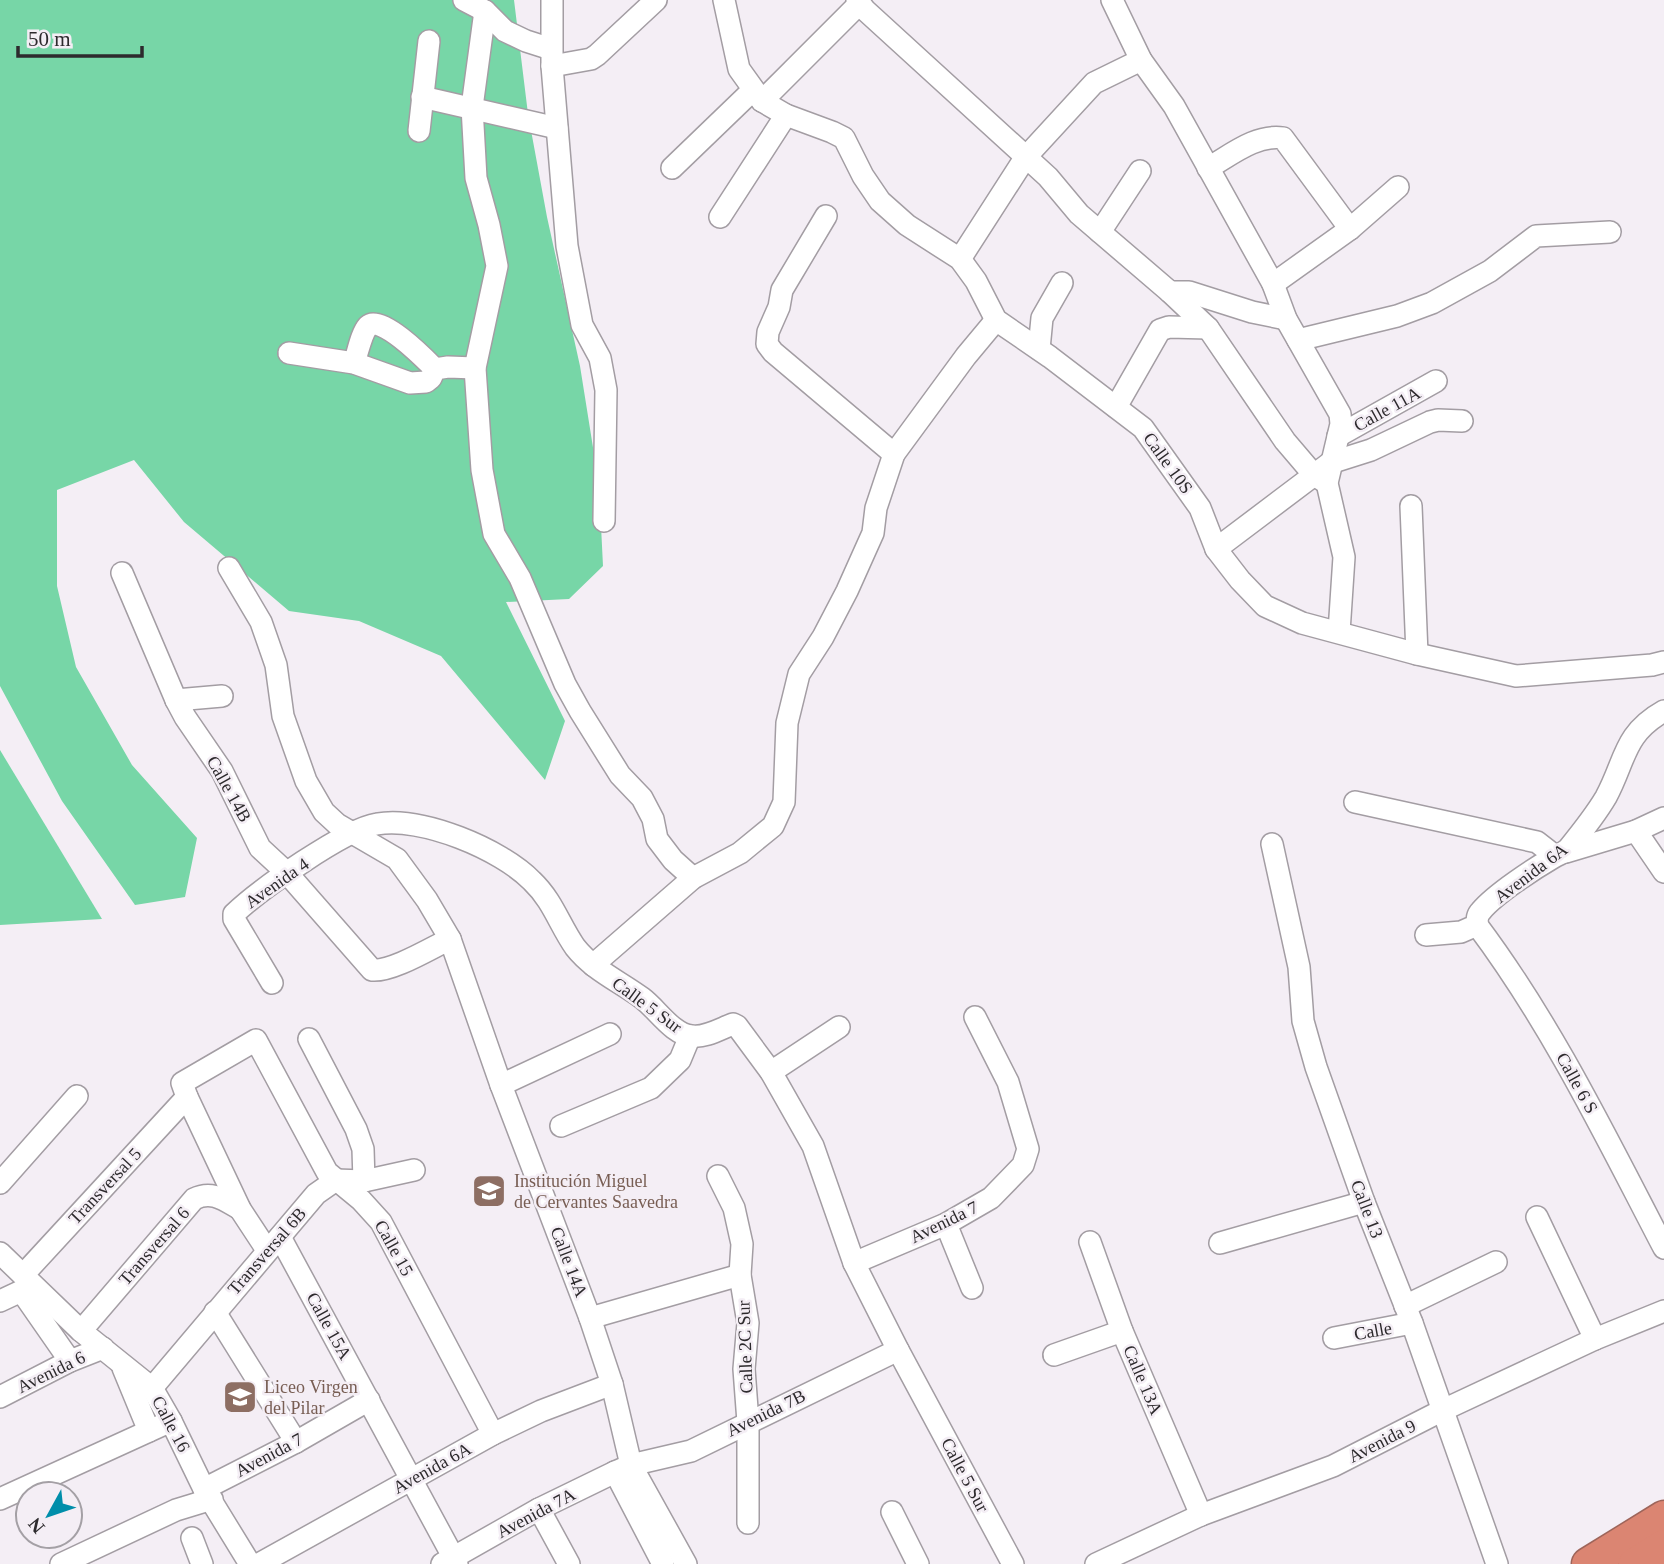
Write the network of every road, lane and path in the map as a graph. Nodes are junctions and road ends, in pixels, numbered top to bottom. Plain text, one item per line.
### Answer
1 (464, 0) edge
2 (552, 0) edge
3 (656, 0) edge
4 (724, 0) edge
5 (1112, 0) edge
6 (864, 3) edge
7 (485, 11) junction
8 (429, 41) dead end
9 (552, 58) junction
10 (1141, 60) junction
11 (758, 95) junction
12 (422, 97) junction
13 (472, 107) junction
14 (786, 115) junction
15 (557, 128) junction
16 (419, 131) dead end
17 (1025, 158) junction
18 (672, 168) dead end
19 (1208, 168) junction
20 (1140, 171) dead end
21 (1398, 187) dead end
22 (826, 216) dead end
23 (720, 217) dead end
24 (1350, 229) junction
25 (1100, 232) junction
26 (1610, 232) dead end
27 (960, 260) junction
28 (1062, 283) dead end
29 (1273, 284) junction
30 (1170, 292) junction
31 (1286, 319) junction
32 (996, 320) junction
33 (1208, 328) junction
34 (1298, 340) junction
35 (1039, 349) junction
36 (289, 352) dead end
37 (354, 363) junction
38 (475, 368) junction
39 (435, 369) junction
40 (1436, 381) dead end
41 (1116, 407) junction
42 (1462, 421) dead end
43 (1338, 436) junction
44 (894, 454) junction
45 (1324, 474) junction
46 (1410, 506) dead end
47 (604, 522) dead end
48 (1216, 549) junction
49 (229, 568) dead end
50 (122, 573) dead end
51 (1339, 632) junction
52 (1417, 654) junction
53 (1664, 663) edge
54 (222, 696) dead end
55 (176, 700) junction
56 (1664, 711) edge
57 (1355, 803) dead end
58 (1664, 818) edge
59 (1636, 831) junction
60 (352, 832) junction
61 (1272, 844) dead end
62 (1561, 854) junction
63 (1664, 872) edge
64 (287, 873) junction
65 (693, 878) junction
66 (1477, 925) junction
67 (1426, 935) dead end
68 (450, 939) junction
69 (593, 965) junction
70 (272, 984) dead end
71 (975, 1017) dead end
72 (839, 1027) dead end
73 (610, 1034) dead end
74 (690, 1037) junction
75 (309, 1040) dead end
76 (771, 1072) junction
77 (501, 1085) junction
78 (185, 1090) junction
79 (77, 1096) dead end
80 (561, 1126) dead end
81 (414, 1170) dead end
82 (718, 1176) dead end
83 (336, 1180) junction
84 (364, 1181) junction
85 (0, 1184) edge
86 (1364, 1202) junction
87 (240, 1209) junction
88 (1537, 1217) dead end
89 (946, 1224) junction
90 (1090, 1242) dead end
91 (274, 1243) junction
92 (1220, 1243) dead end
93 (1664, 1248) edge
94 (0, 1253) edge
95 (1496, 1262) dead end
96 (854, 1263) junction
97 (740, 1275) junction
98 (26, 1284) junction
99 (972, 1288) dead end
100 (0, 1301) edge
101 (1664, 1311) edge
102 (215, 1312) junction
103 (1409, 1315) junction
104 (590, 1318) junction
105 (81, 1331) junction
106 (1122, 1331) junction
107 (1334, 1338) dead end
108 (1594, 1339) junction
109 (103, 1348) junction
110 (898, 1350) junction
111 (1054, 1355) dead end
112 (70, 1361) junction
113 (122, 1366) junction
114 (611, 1384) junction
115 (152, 1388) junction
116 (0, 1397) edge
117 (369, 1400) junction
118 (1441, 1411) junction
119 (748, 1422) junction
120 (174, 1426) junction
121 (149, 1431) junction
122 (492, 1434) junction
123 (296, 1442) junction
124 (623, 1469) junction
125 (412, 1478) junction
126 (204, 1497) junction
127 (0, 1499) edge
128 (539, 1509) junction
129 (892, 1512) dead end
130 (1201, 1515) junction
131 (1664, 1517) edge
132 (748, 1523) dead end
133 (192, 1538) dead end
134 (1664, 1546) edge
135 (451, 1562) edge
136 (61, 1564) edge
137 (202, 1564) edge
138 (250, 1564) edge
139 (259, 1564) edge
140 (569, 1564) edge
141 (663, 1564) edge
142 (686, 1564) edge
143 (918, 1564) edge
144 (1013, 1564) edge
145 (1096, 1564) edge
146 (1497, 1564) edge
147 (1588, 1564) edge
148 (1635, 1564) edge

1 - 7 street
2 - 9 street
3 - 9 street
4 - 11 street
5 - 10 street
6 - 11 street
6 - 17 street
7 - 9 street
7 - 13 street
8 - 12 street
9 - 15 street
10 - 17 street
10 - 19 street
11 - 14 street, Calle 10S
11 - 18 street
12 - 13 street
12 - 16 street
13 - 15 street
13 - 38 street
14 - 23 street
14 - 27 street, Calle 10S
15 - 47 street
17 - 25 street
17 - 27 street
19 - 24 street
19 - 29 street
20 - 25 street
21 - 24 street
22 - 44 street
24 - 29 street
25 - 30 street
26 - 34 street
27 - 32 street, Calle 10S
28 - 35 street
29 - 31 street
30 - 31 street
30 - 33 street
31 - 34 street
32 - 35 street, Calle 10S
32 - 44 street
33 - 41 street
33 - 45 street
34 - 43 street
35 - 41 street, Calle 10S
36 - 37 street
37 - 39 street
37 - 39 street
38 - 39 street
38 - 65 street
40 - 43 street, Calle 11A
41 - 48 street, Calle 10S
42 - 45 street
43 - 45 street
44 - 65 street
45 - 48 street
45 - 51 street
46 - 52 street
48 - 51 street, Calle 10S
49 - 60 street
50 - 55 street, Calle 14B
51 - 52 street, Calle 10S
52 - 53 street, Calle 10S
54 - 55 street
55 - 64 street, Calle 14B
56 - 62 street, Avenida 6A
57 - 62 street
58 - 59 street
59 - 62 street
59 - 63 street
60 - 64 street, Avenida 4
60 - 68 street, Calle 14A
60 - 69 street, Calle 5 Sur
61 - 86 street, Calle 13
62 - 66 street, Avenida 6A
64 - 68 street, Calle 14B
64 - 70 street, Avenida 4
65 - 69 street
66 - 67 street
66 - 93 street, Calle 6 S
68 - 77 street, Calle 14A
69 - 74 street, Calle 5 Sur
71 - 89 street, Avenida 7
72 - 76 street
73 - 77 street
74 - 76 street, Calle 5 Sur
74 - 80 street
75 - 84 street
76 - 96 street, Calle 5 Sur
77 - 104 street, Calle 14A
78 - 83 street, Calle 15
78 - 87 street, Calle 15A
78 - 98 street, Transversal 5
79 - 85 street
81 - 84 street
82 - 97 street, Calle 2C Sur
83 - 84 street
83 - 91 street, Transversal 6B
83 - 122 street, Calle 15
86 - 92 street
86 - 103 street, Calle 13
87 - 91 street, Calle 15A
87 - 105 street, Transversal 6
88 - 108 street
89 - 96 street, Avenida 7
89 - 99 street
90 - 106 street, Calle 13A
91 - 102 street, Transversal 6B
91 - 117 street, Calle 15A
94 - 98 street, Calle 16
95 - 103 street, Calle
96 - 110 street, Calle 5 Sur
97 - 104 street
97 - 119 street, Calle 2C Sur
98 - 100 street
98 - 105 street, Calle 16
98 - 112 street
101 - 108 street, Avenida 9
102 - 115 street, Transversal 6B
102 - 123 street
103 - 107 street, Calle
103 - 118 street, Calle 13
104 - 114 street, Calle 14A
105 - 109 street, Calle 16
106 - 111 street
106 - 130 street, Calle 13A
108 - 118 street, Avenida 9
109 - 112 street, Avenida 6
109 - 113 street, Calle 16
110 - 119 street, Avenida 7B
110 - 144 street, Calle 5 Sur
112 - 116 street, Avenida 6
113 - 115 street, Calle 16
113 - 121 street
114 - 122 street, Avenida 6A
114 - 124 street, Calle 14A
115 - 120 street, Calle 16
117 - 123 street, Avenida 7
117 - 125 street, Calle 15A
118 - 130 street, Avenida 9
118 - 146 street, Calle 13
119 - 124 street, Avenida 7B
119 - 132 street, Calle 2C Sur
120 - 121 street
120 - 126 street, Calle 16
121 - 127 street
122 - 125 street, Avenida 6A
123 - 126 street, Avenida 7
124 - 128 street, Avenida 7A
124 - 141 street, Calle 14A
124 - 142 street, Calle 14A
125 - 135 street, Calle 15A
125 - 139 street, Avenida 6A
126 - 136 street, Avenida 7
126 - 138 street, Calle 16
128 - 135 street, Avenida 7A
128 - 140 street
129 - 143 street
130 - 145 street, Avenida 9
131 - 147 highway
133 - 137 street
134 - 148 highway

